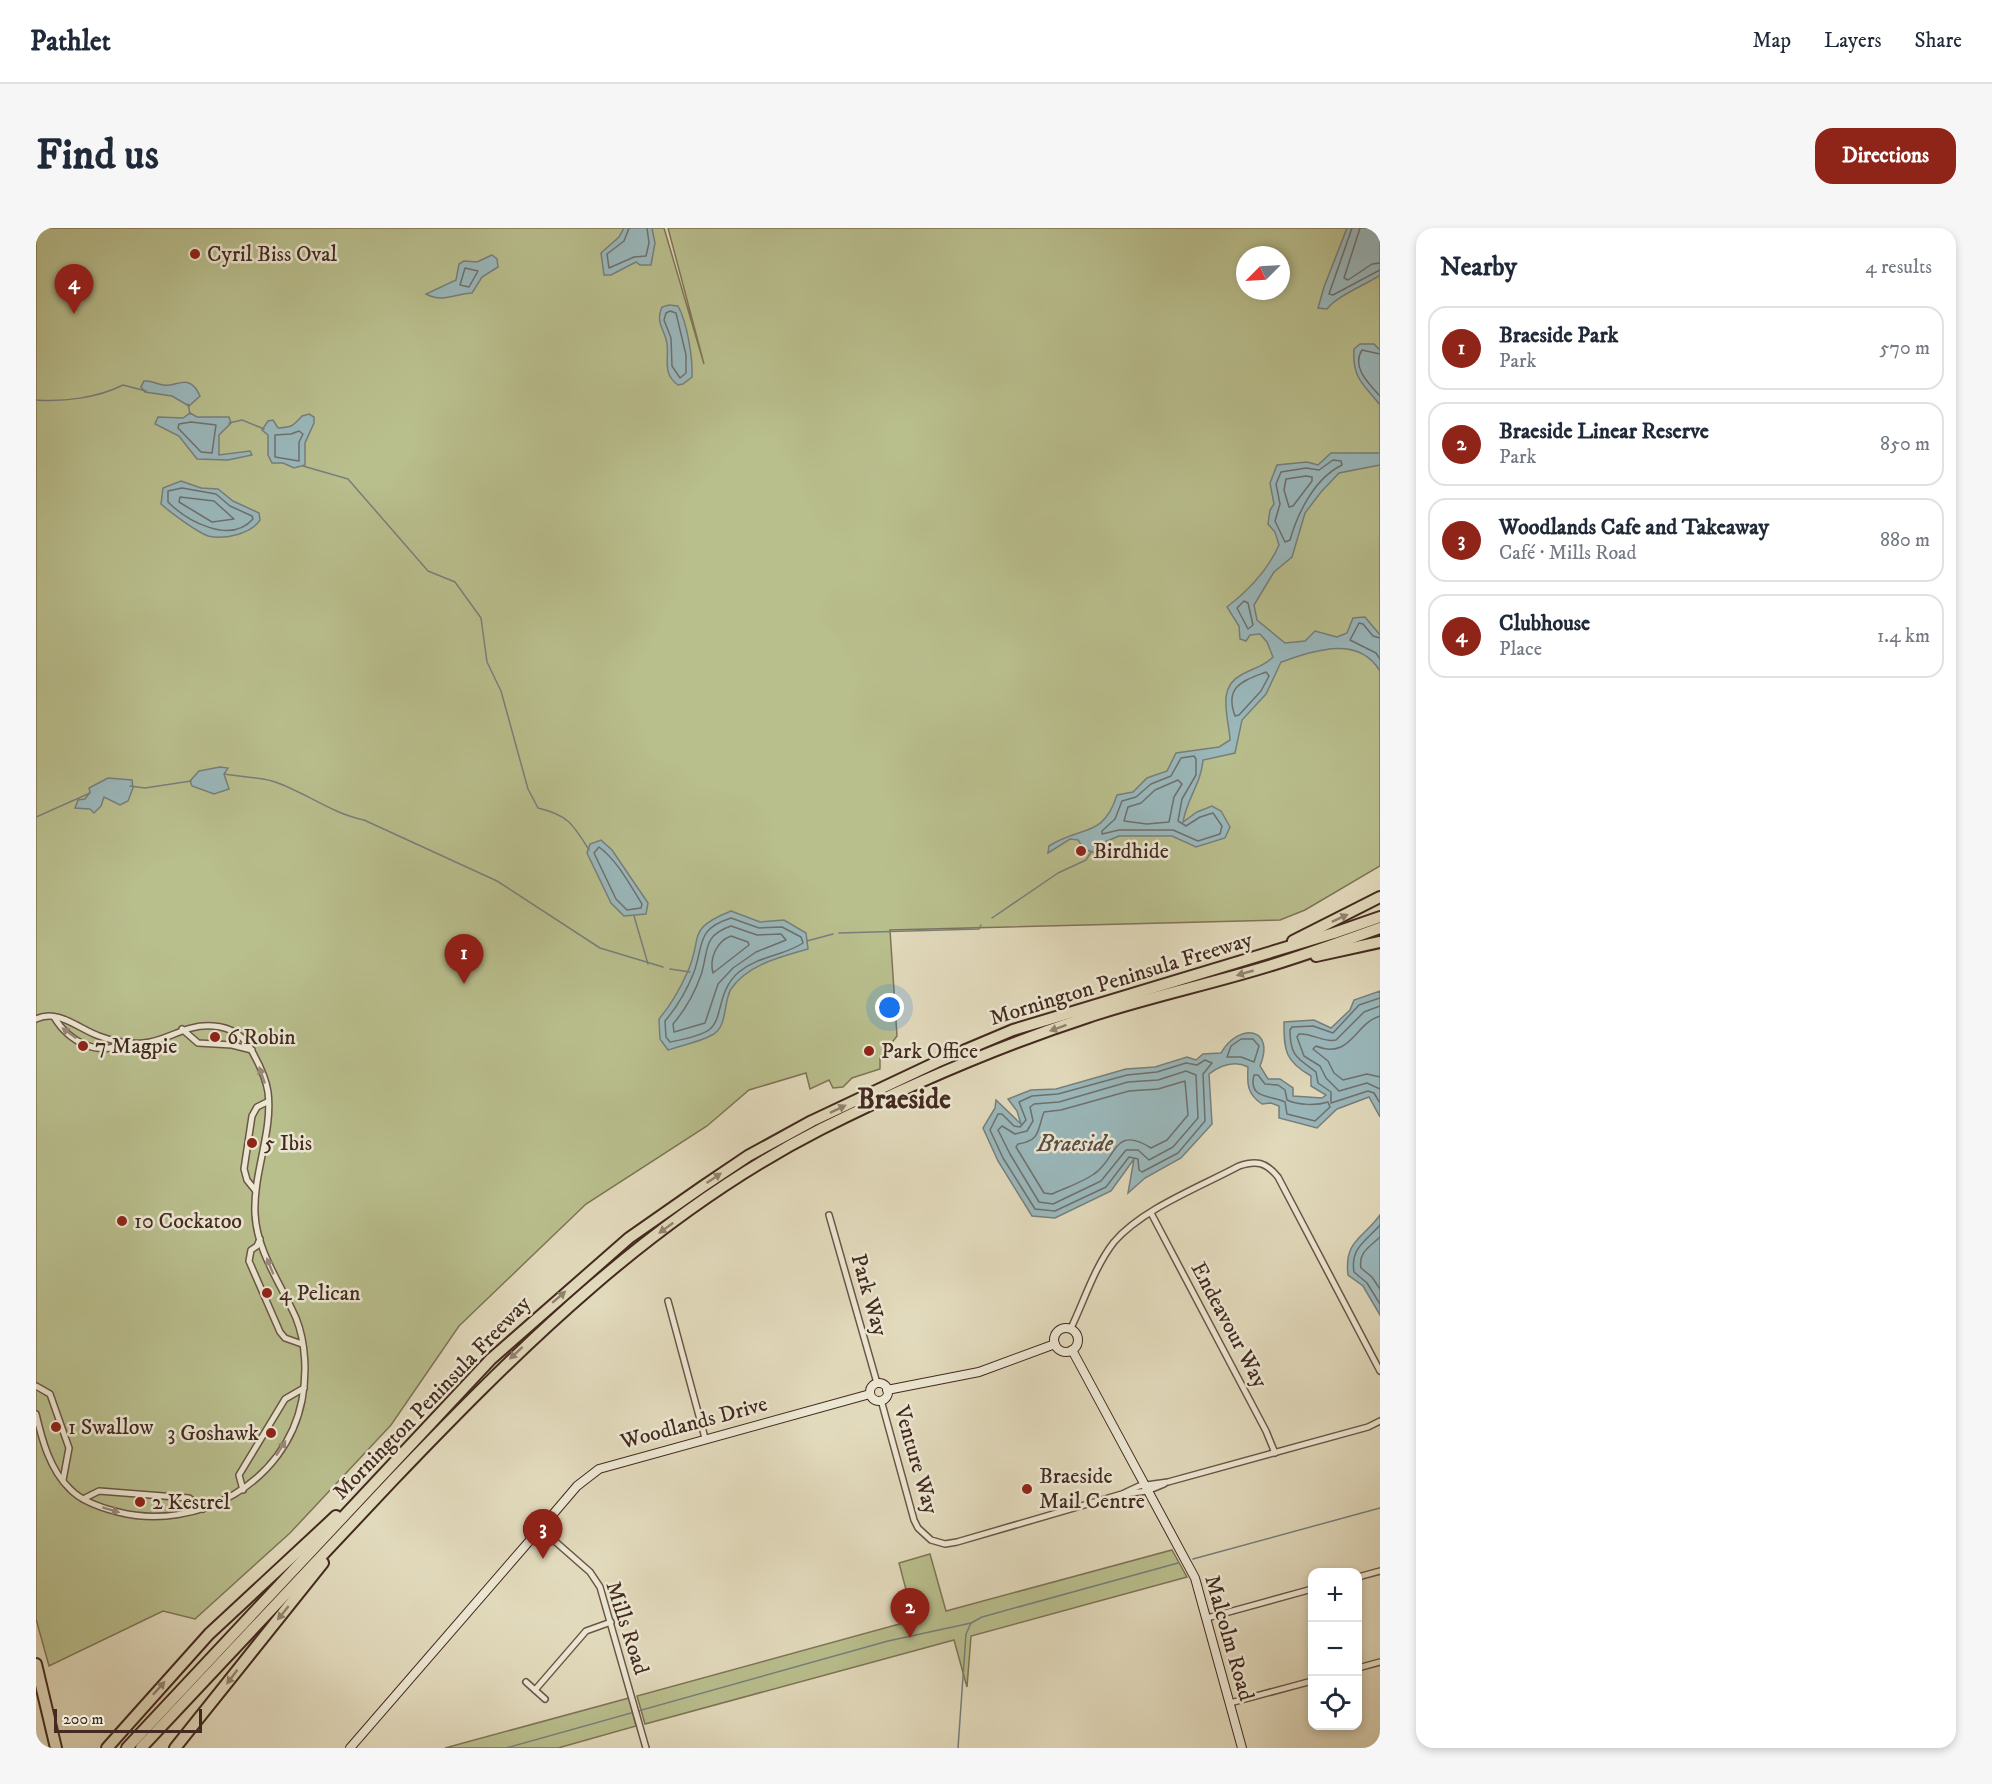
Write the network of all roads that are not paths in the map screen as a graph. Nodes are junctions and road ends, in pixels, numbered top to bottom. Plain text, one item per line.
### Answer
1 (1380, 897) edge
2 (1380, 917) edge
3 (1380, 928) edge
4 (1380, 942) edge
5 (1269, 953) junction
6 (1272, 965) junction
7 (54, 1017) junction
8 (36, 1019) edge
9 (182, 1029) junction
10 (128, 1041) junction
11 (252, 1050) junction
12 (267, 1102) junction
13 (785, 1143) junction
14 (255, 1190) junction
15 (1151, 1213) junction
16 (830, 1215) dead end
17 (260, 1239) junction
18 (668, 1301) dead end
19 (1071, 1328) junction
20 (302, 1344) junction
21 (1055, 1344) junction
22 (1072, 1350) junction
23 (491, 1359) junction
24 (1380, 1371) edge
25 (876, 1383) junction
26 (36, 1386) edge
27 (304, 1388) junction
28 (887, 1390) junction
29 (870, 1394) junction
30 (881, 1400) junction
31 (36, 1414) edge
32 (1380, 1421) edge
33 (705, 1438) junction
34 (1275, 1453) junction
35 (63, 1480) junction
36 (1145, 1488) junction
37 (243, 1490) junction
38 (82, 1499) junction
39 (372, 1502) junction
40 (203, 1509) junction
41 (548, 1520) junction
42 (549, 1536) junction
43 (532, 1538) junction
44 (1380, 1571) edge
45 (1362, 1576) edge
46 (1308, 1590) edge
47 (1207, 1618) junction
48 (611, 1622) junction
49 (1380, 1662) edge
50 (36, 1664) edge
51 (1362, 1667) edge
52 (526, 1682) dead end
53 (1308, 1682) edge
54 (40, 1688) edge
55 (535, 1690) junction
56 (545, 1699) dead end
57 (1230, 1703) junction
58 (56, 1748) edge
59 (63, 1748) edge
60 (107, 1748) edge
61 (127, 1748) edge
62 (141, 1748) edge
63 (175, 1748) edge
64 (350, 1748) edge
65 (646, 1748) edge
66 (1242, 1748) edge

5 -> 1 highway
2 - 5 highway, Mornington Peninsula Freeway
3 - 6 highway, Mornington Peninsula Freeway
4 - 6 highway
13 -> 5 highway, Mornington Peninsula Freeway
6 -> 13 highway, Mornington Peninsula Freeway
7 - 8 street
7 - 10 street
10 -> 7 street
9 - 10 street
9 - 11 street
9 - 11 street
12 -> 11 street
12 - 14 street
12 - 14 street
23 -> 13 highway, Mornington Peninsula Freeway
13 -> 39 highway, Mornington Peninsula Freeway
14 - 17 street
15 - 19 street
15 - 24 street
15 - 34 street, Endeavour Way
16 - 25 street, Park Way
20 -> 17 street
17 - 20 street
18 - 33 street
19 - 21 street
19 - 22 street
20 - 27 street
21 - 22 street
21 - 28 street
22 - 36 street, Malcolm Road
60 -> 23 highway
23 - 61 highway, Mornington Peninsula Freeway
25 - 28 street
25 - 29 street
26 - 35 street
37 -> 27 street
27 - 37 street
28 - 30 street
29 - 30 street
29 - 33 street, Woodlands Drive
30 - 36 street, Venture Way
31 - 35 street
32 - 34 street, Venture Way
33 - 41 street, Woodlands Drive
34 - 36 street, Venture Way
35 - 38 street
36 - 47 street, Malcolm Road
37 - 40 street
38 -> 40 street
38 - 40 street
39 - 62 highway, Mornington Peninsula Freeway
39 -> 63 highway
41 - 42 street
41 - 43 street
42 - 43 street
42 - 48 street, Mills Road
43 - 64 street
44 - 45 street
46 - 47 street
47 - 57 street, Malcolm Road
48 - 55 street
48 - 65 street, Mills Road
49 - 51 street
50 - 54 highway
52 - 55 street
53 - 57 street
54 - 58 highway
54 - 59 highway
55 - 56 street
57 - 66 street, Malcolm Road

